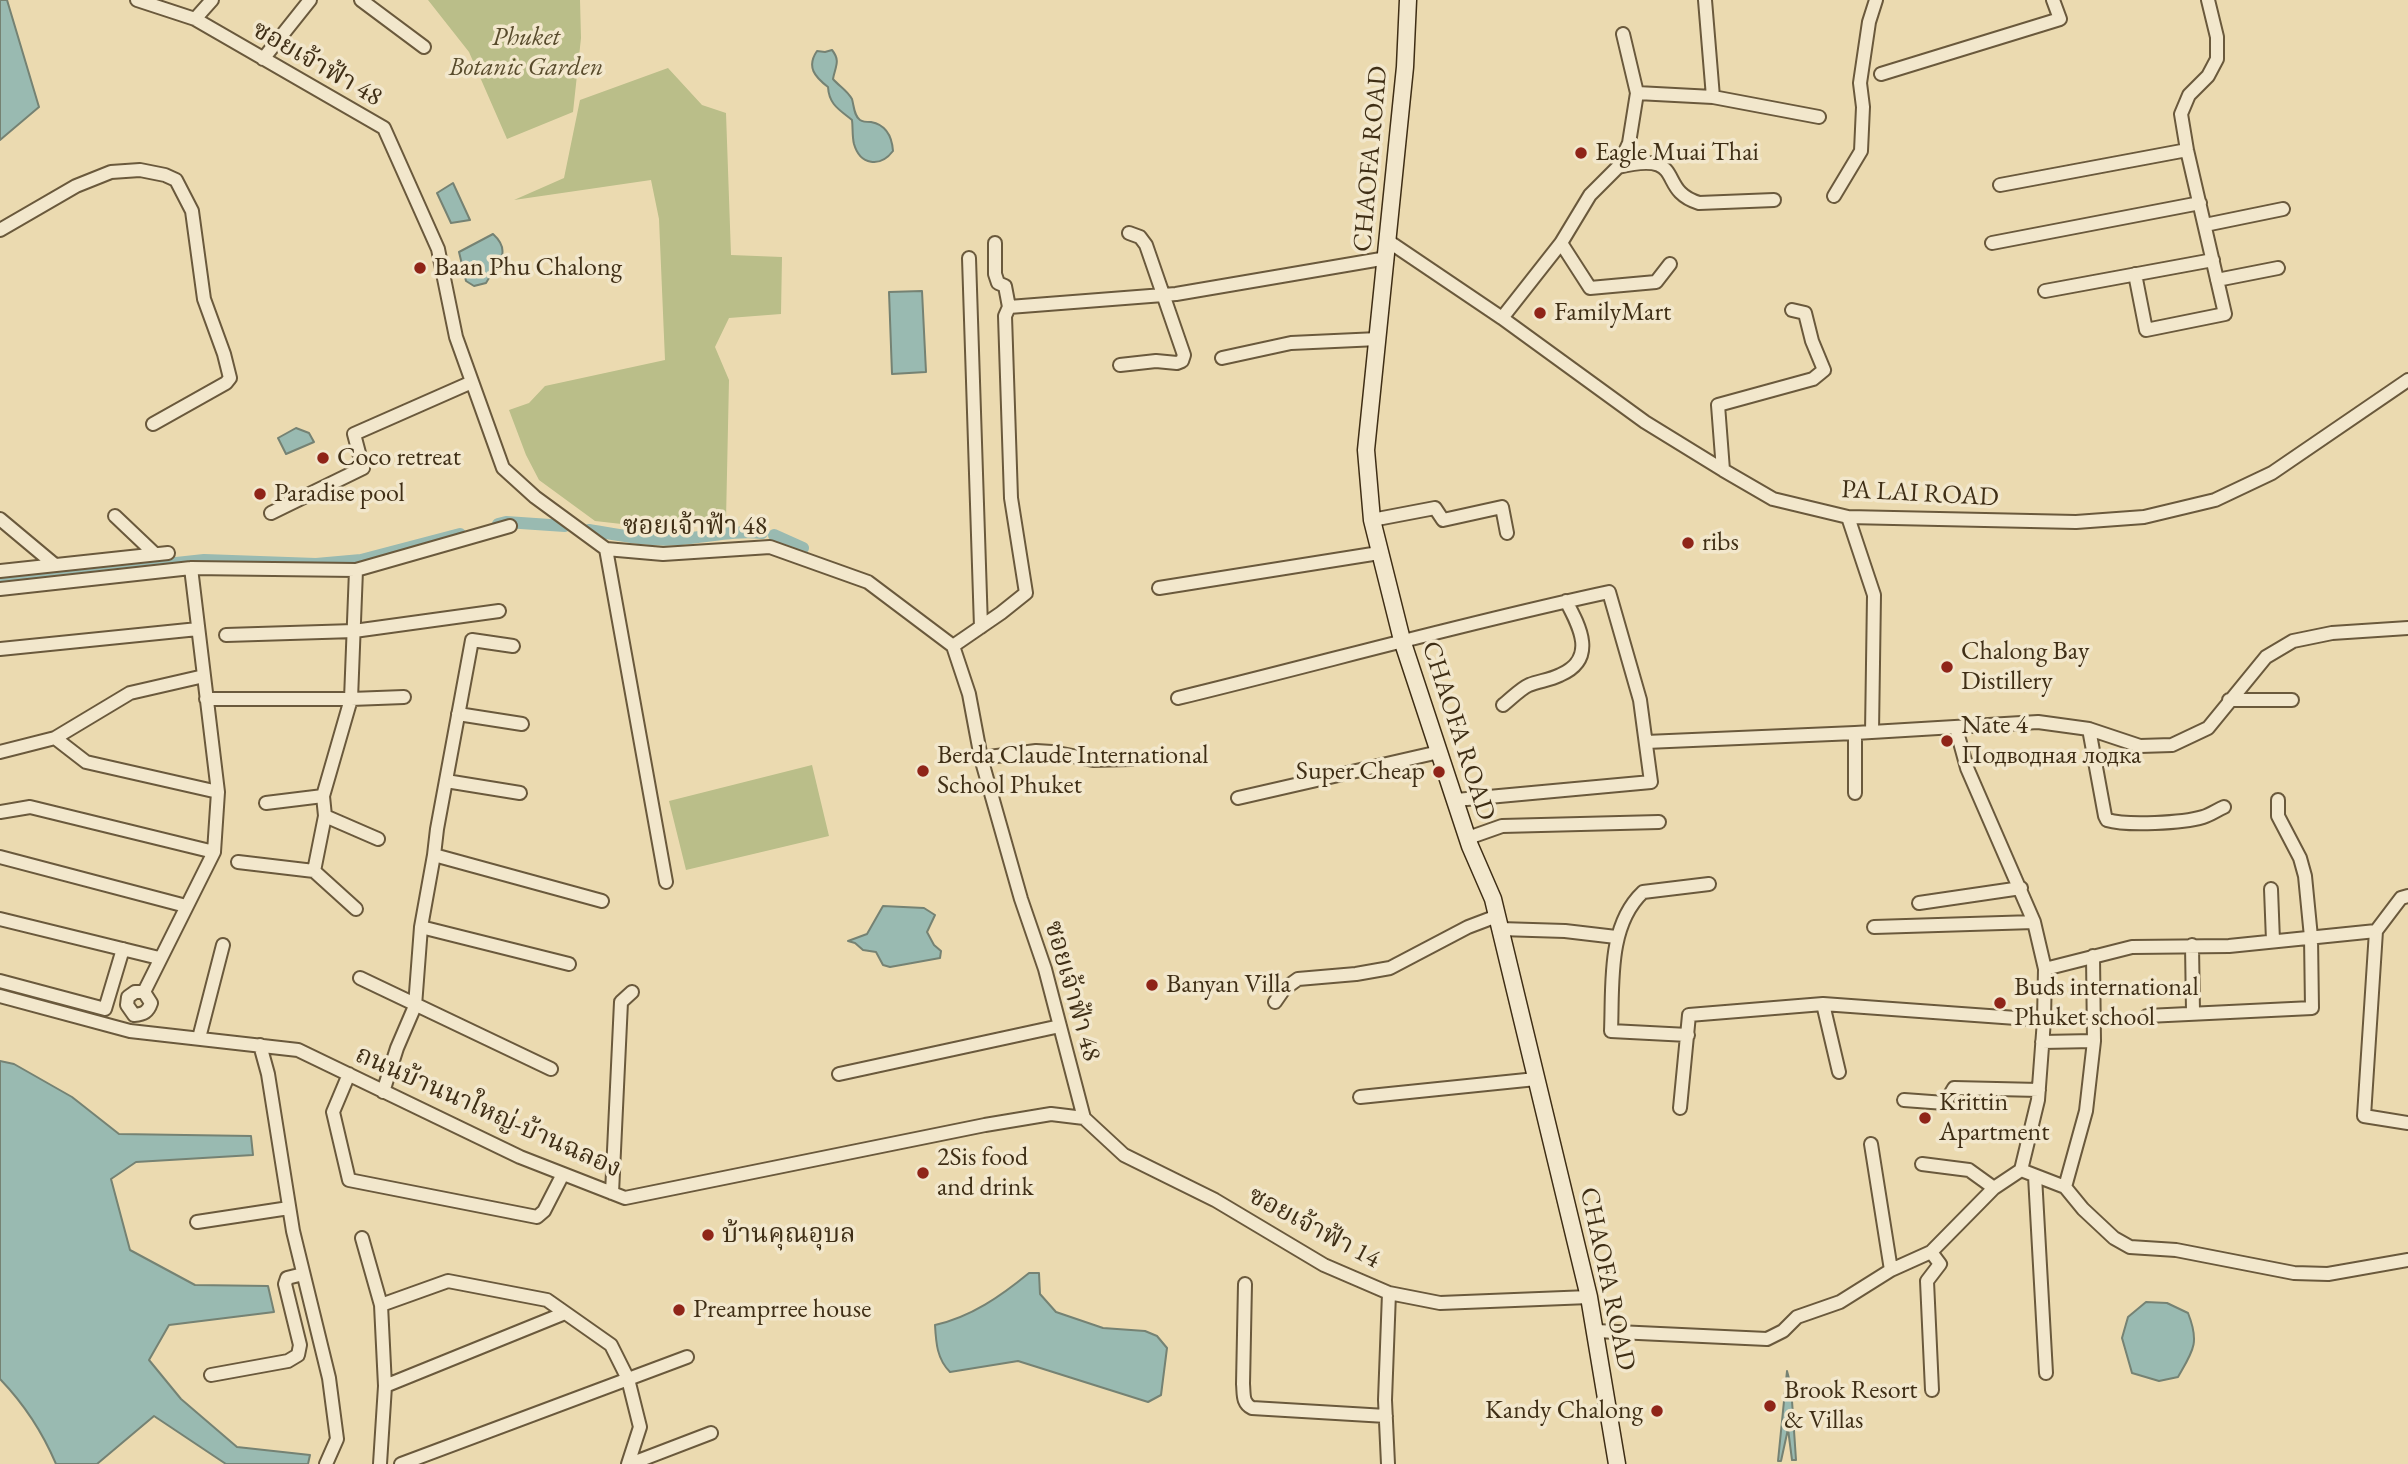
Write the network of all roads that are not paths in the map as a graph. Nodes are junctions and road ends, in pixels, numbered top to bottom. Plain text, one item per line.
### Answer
1 (137, 0) edge
2 (212, 0) edge
3 (310, 0) edge
4 (361, 0) edge
5 (1408, 0) edge
6 (1705, 0) edge
7 (1875, 0) edge
8 (2053, 0) edge
9 (2208, 0) edge
10 (195, 19) junction
11 (1623, 34) dead end
12 (424, 47) dead end
13 (263, 59) junction
14 (1881, 74) dead end
15 (1637, 93) junction
16 (1713, 97) junction
17 (1819, 117) dead end
18 (2187, 150) junction
19 (1618, 167) junction
20 (2000, 185) dead end
21 (1833, 196) dead end
22 (1774, 200) dead end
23 (2200, 203) junction
24 (2283, 209) dead end
25 (2205, 225) junction
26 (0, 230) edge
27 (1129, 233) dead end
28 (1388, 242) junction
29 (995, 243) dead end
30 (1561, 243) junction
31 (1992, 243) dead end
32 (969, 258) dead end
33 (1387, 258) junction
34 (2213, 260) junction
35 (1670, 264) dead end
36 (2278, 268) dead end
37 (2135, 274) junction
38 (2217, 280) junction
39 (2045, 291) dead end
40 (1164, 296) junction
41 (1009, 307) junction
42 (1792, 310) dead end
43 (1502, 318) junction
44 (1378, 339) junction
45 (1222, 358) dead end
46 (1120, 365) dead end
47 (2408, 380) edge
48 (472, 382) junction
49 (153, 424) dead end
50 (1723, 470) junction
51 (271, 513) dead end
52 (115, 516) dead end
53 (1847, 517) junction
54 (0, 519) edge
55 (1372, 520) junction
56 (510, 526) dead end
57 (1507, 533) dead end
58 (606, 549) junction
59 (1379, 552) junction
60 (55, 565) junction
61 (191, 568) junction
62 (356, 570) junction
63 (0, 571) edge
64 (1159, 588) dead end
65 (0, 589) edge
66 (1566, 601) junction
67 (499, 611) dead end
68 (981, 627) junction
69 (2408, 628) edge
70 (198, 629) junction
71 (355, 631) junction
72 (226, 635) dead end
73 (1402, 640) junction
74 (513, 646) dead end
75 (953, 646) junction
76 (0, 649) edge
77 (204, 676) junction
78 (404, 697) dead end
79 (1178, 698) dead end
80 (206, 699) junction
81 (351, 699) junction
82 (2229, 700) junction
83 (2292, 700) dead end
84 (1503, 705) dead end
85 (458, 714) junction
86 (522, 724) dead end
87 (1956, 728) junction
88 (2089, 729) junction
89 (1872, 732) junction
90 (1855, 733) junction
91 (55, 738) junction
92 (1646, 742) junction
93 (0, 752) edge
94 (1439, 752) junction
95 (981, 758) junction
96 (1131, 759) dead end
97 (446, 781) junction
98 (218, 792) junction
99 (520, 793) dead end
100 (1855, 793) dead end
101 (323, 796) junction
102 (1238, 798) dead end
103 (1456, 800) junction
104 (2278, 800) dead end
105 (266, 803) dead end
106 (2224, 807) dead end
107 (0, 812) edge
108 (325, 816) junction
109 (1659, 822) dead end
110 (1468, 838) junction
111 (378, 839) dead end
112 (214, 852) junction
113 (434, 855) junction
114 (0, 857) edge
115 (238, 862) dead end
116 (314, 871) junction
117 (666, 882) dead end
118 (1709, 884) dead end
119 (2021, 888) junction
120 (2270, 889) dead end
121 (2408, 896) edge
122 (602, 901) dead end
123 (1919, 904) dead end
124 (186, 906) junction
125 (356, 909) dead end
126 (0, 919) edge
127 (2034, 922) junction
128 (1499, 923) junction
129 (1874, 927) dead end
130 (421, 928) junction
131 (2376, 931) junction
132 (1616, 937) junction
133 (2311, 937) junction
134 (2273, 941) junction
135 (223, 944) dead end
136 (2192, 945) junction
137 (123, 949) junction
138 (2093, 956) junction
139 (159, 958) junction
140 (569, 964) dead end
141 (2045, 969) junction
142 (360, 978) dead end
143 (0, 981) edge
144 (632, 992) dead end
145 (0, 996) edge
146 (1275, 1002) dead end
147 (1823, 1004) junction
148 (415, 1006) junction
149 (2193, 1012) junction
150 (2147, 1016) dead end
151 (2044, 1020) junction
152 (1060, 1026) junction
153 (130, 1031) junction
154 (1688, 1035) junction
155 (199, 1038) junction
156 (2094, 1041) junction
157 (2042, 1042) junction
158 (260, 1045) junction
159 (551, 1069) dead end
160 (1839, 1072) dead end
161 (349, 1074) junction
162 (839, 1074) dead end
163 (1536, 1079) junction
164 (2039, 1090) junction
165 (383, 1092) junction
166 (1360, 1097) dead end
167 (1903, 1100) dead end
168 (1680, 1108) dead end
169 (1084, 1118) junction
170 (2408, 1123) edge
171 (1871, 1144) dead end
172 (1922, 1164) dead end
173 (2021, 1170) junction
174 (563, 1174) junction
175 (2035, 1176) junction
176 (2065, 1187) junction
177 (1994, 1188) junction
178 (612, 1194) junction
179 (289, 1208) junction
180 (197, 1222) dead end
181 (362, 1238) dead end
182 (1931, 1252) junction
183 (2408, 1260) edge
184 (1891, 1270) junction
185 (303, 1274) junction
186 (1245, 1284) dead end
187 (1390, 1293) junction
188 (1589, 1297) junction
189 (381, 1305) junction
190 (565, 1313) junction
191 (1596, 1331) junction
192 (687, 1357) dead end
193 (2046, 1373) dead end
194 (211, 1375) dead end
195 (628, 1379) junction
196 (385, 1386) junction
197 (1932, 1390) dead end
198 (1386, 1416) junction
199 (711, 1433) dead end
200 (326, 1464) edge
201 (380, 1464) edge
202 (401, 1464) edge
203 (629, 1464) edge
204 (1388, 1464) edge
205 (1618, 1464) edge

1 - 10 street, ซอยเจ้าฟ้า 48
2 - 10 street
3 - 13 street
4 - 12 street
5 - 28 main road, CHAOFA ROAD
6 - 16 street
7 - 21 street
8 - 14 street
9 - 18 street
10 - 13 street, ซอยเจ้าฟ้า 48
11 - 15 street
13 - 48 street, ซอยเจ้าฟ้า 48
15 - 16 street
15 - 19 street
16 - 17 street
18 - 20 street
18 - 23 street
19 - 22 street
19 - 30 street
23 - 25 street
23 - 31 street
24 - 25 street
25 - 34 street
26 - 49 street
27 - 40 street
28 - 33 main road, CHAOFA ROAD
28 - 43 street, PA LAI ROAD
29 - 41 street
30 - 35 street
30 - 43 street
32 - 68 street
33 - 40 street
33 - 44 main road, CHAOFA ROAD
34 - 37 street
34 - 38 street
36 - 38 street
37 - 38 street
37 - 39 street
40 - 41 street
40 - 46 street
41 - 68 street
42 - 50 street
43 - 50 street, PA LAI ROAD
44 - 45 street
44 - 55 main road, CHAOFA ROAD
47 - 53 street, PA LAI ROAD
48 - 51 street
48 - 58 street, ซอยเจ้าฟ้า 48
50 - 53 street, PA LAI ROAD
52 - 60 street
53 - 89 street
54 - 60 street
55 - 57 street
55 - 59 main road, CHAOFA ROAD
56 - 62 street
58 - 75 street, ซอยเจ้าฟ้า 48
58 - 117 street
59 - 64 street
59 - 73 main road, CHAOFA ROAD
60 - 63 street
61 - 62 street
61 - 65 street
61 - 70 street
62 - 71 street
66 - 73 street
66 - 84 street
66 - 92 street
67 - 71 street
68 - 75 street
69 - 82 street
70 - 76 street
70 - 77 street
71 - 72 street
71 - 81 street
73 - 79 street
73 - 94 main road, CHAOFA ROAD
74 - 85 street
75 - 95 street, ซอยเจ้าฟ้า 48
77 - 80 street
77 - 91 street
78 - 81 street
80 - 81 street
80 - 98 street
81 - 101 street
82 - 83 street
82 - 88 street
85 - 86 street
85 - 97 street
87 - 88 street
87 - 89 street
87 - 119 street
88 - 106 street
89 - 90 street
90 - 92 street
90 - 100 street
91 - 93 street
91 - 98 street
92 - 103 street
94 - 102 street
94 - 103 main road, CHAOFA ROAD
95 - 96 street
95 - 152 street, ซอยเจ้าฟ้า 48
97 - 99 street
97 - 113 street
98 - 112 street
101 - 105 street
101 - 108 street
103 - 110 main road, CHAOFA ROAD
104 - 133 street
107 - 112 street
108 - 111 street
108 - 116 street
109 - 110 street
110 - 128 main road, CHAOFA ROAD
112 - 124 street
113 - 122 street
113 - 130 street
114 - 124 street
115 - 116 street
116 - 125 street
118 - 132 street
119 - 123 street
119 - 127 street
120 - 134 street
121 - 131 street
124 - 139 street
126 - 137 street
127 - 129 street
127 - 141 street
128 - 132 street
128 - 146 street
128 - 163 main road, CHAOFA ROAD
130 - 140 street
130 - 148 street
131 - 133 street
131 - 170 street
132 - 154 street
133 - 134 street
133 - 149 street
134 - 136 street
135 - 155 street
136 - 138 street
136 - 149 street
137 - 139 street
137 - 143 street
138 - 141 street
138 - 156 street
139 - 153 street
141 - 151 street
142 - 148 street
144 - 178 street
145 - 153 street, ถนนบ้านนาใหญ่-บ้านฉลอง
147 - 151 street
147 - 154 street
147 - 160 street
148 - 159 street
148 - 165 street
149 - 150 street
151 - 157 street
152 - 162 street
152 - 169 street, ซอยเจ้าฟ้า 48
153 - 155 street, ถนนบ้านนาใหญ่-บ้านฉลอง
154 - 168 street
155 - 158 street, ถนนบ้านนาใหญ่-บ้านฉลอง
156 - 157 street
156 - 176 street
157 - 164 street
158 - 161 street, ถนนบ้านนาใหญ่-บ้านฉลอง
158 - 179 street
161 - 165 street, ถนนบ้านนาใหญ่-บ้านฉลอง
161 - 174 street
163 - 166 street
163 - 188 main road, CHAOFA ROAD
164 - 167 street
164 - 173 street
165 - 174 street, ถนนบ้านนาใหญ่-บ้านฉลอง
169 - 178 street, ถนนบ้านนาใหญ่-บ้านฉลอง
169 - 187 street, ซอยเจ้าฟ้า 14
171 - 184 street
172 - 177 street
173 - 175 street
173 - 177 street
174 - 178 street, ถนนบ้านนาใหญ่-บ้านฉลอง
175 - 176 street
175 - 193 street
176 - 183 street
177 - 182 street
179 - 180 street
179 - 185 street
181 - 189 street
182 - 184 street
182 - 197 street
184 - 191 street
185 - 194 street
185 - 200 street
186 - 198 street
187 - 188 street, ซอยเจ้าฟ้า 14
187 - 198 street
188 - 191 main road, CHAOFA ROAD
189 - 190 street
189 - 196 street
190 - 195 street
190 - 196 street
191 - 205 main road, CHAOFA ROAD
192 - 195 street
195 - 202 street
195 - 203 street
196 - 201 street
198 - 204 street
199 - 203 street

